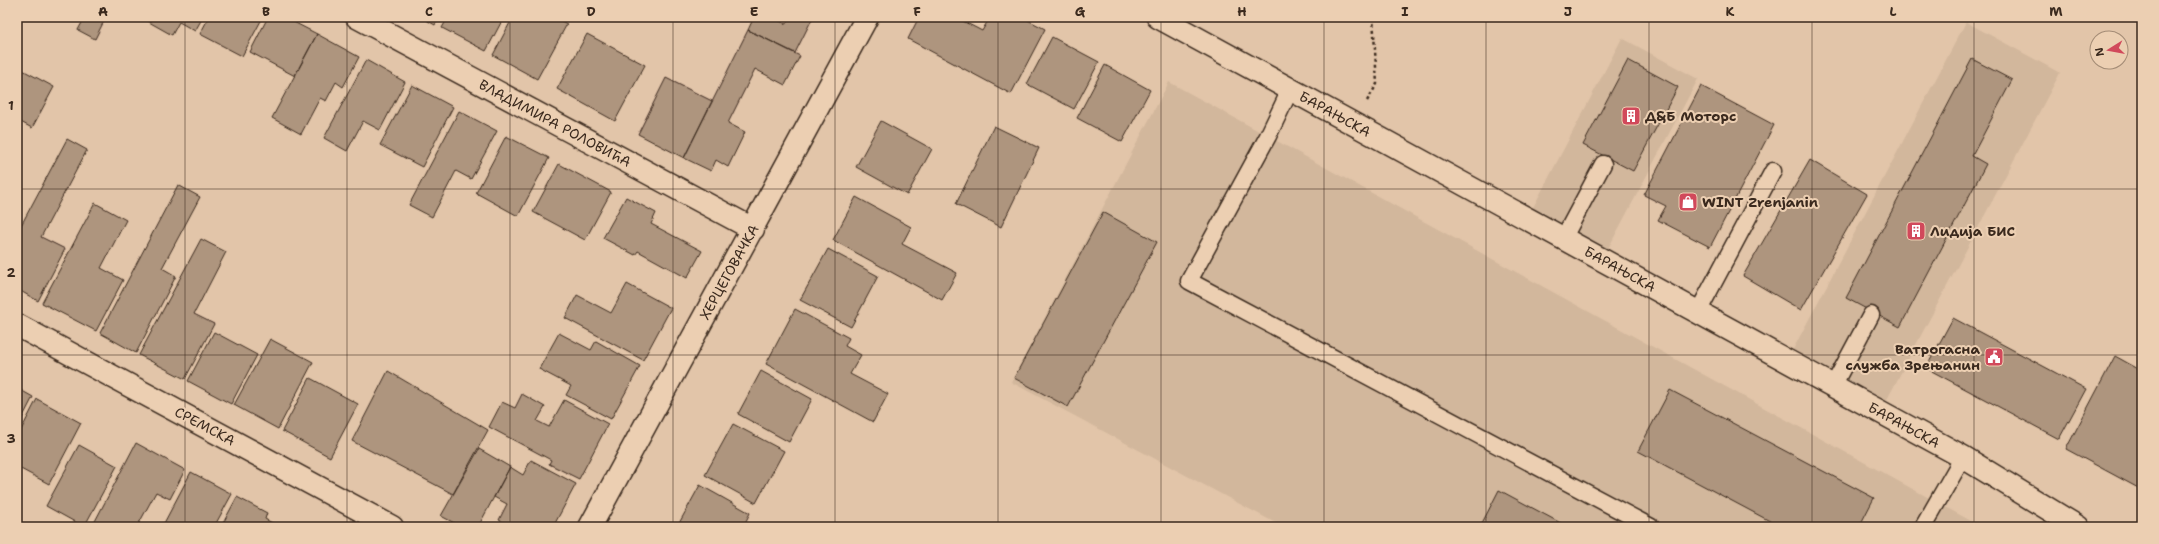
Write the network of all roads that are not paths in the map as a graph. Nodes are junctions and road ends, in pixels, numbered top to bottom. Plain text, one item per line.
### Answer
1 (357, 17) edge
2 (867, 17) edge
3 (1158, 17) edge
4 (1290, 90) junction
5 (1603, 164) dead end
6 (1773, 171) dead end
7 (753, 229) junction
8 (1563, 239) junction
9 (1698, 312) junction
10 (1870, 315) dead end
11 (17, 325) edge
12 (1833, 386) junction
13 (1963, 456) junction
14 (392, 527) edge
15 (590, 527) edge
16 (1651, 527) edge
17 (1923, 527) edge
18 (2078, 527) edge

1 - 7 street, ВЛАДИМИРА РОЛОВИЋА
2 - 7 street, ХЕРЦЕГОВАЧКА
3 - 4 street, БАРАЊСКА
4 - 8 street, БАРАЊСКА
4 - 16 lane
5 - 8 lane
6 - 9 lane
7 - 15 street, ХЕРЦЕГОВАЧКА
8 - 9 street, БАРАЊСКА
9 - 12 street, БАРАЊСКА
10 - 12 lane
11 - 14 street, СРЕМСКА
12 - 13 street, БАРАЊСКА
13 - 17 lane
13 - 18 street, БАРАЊСКА

